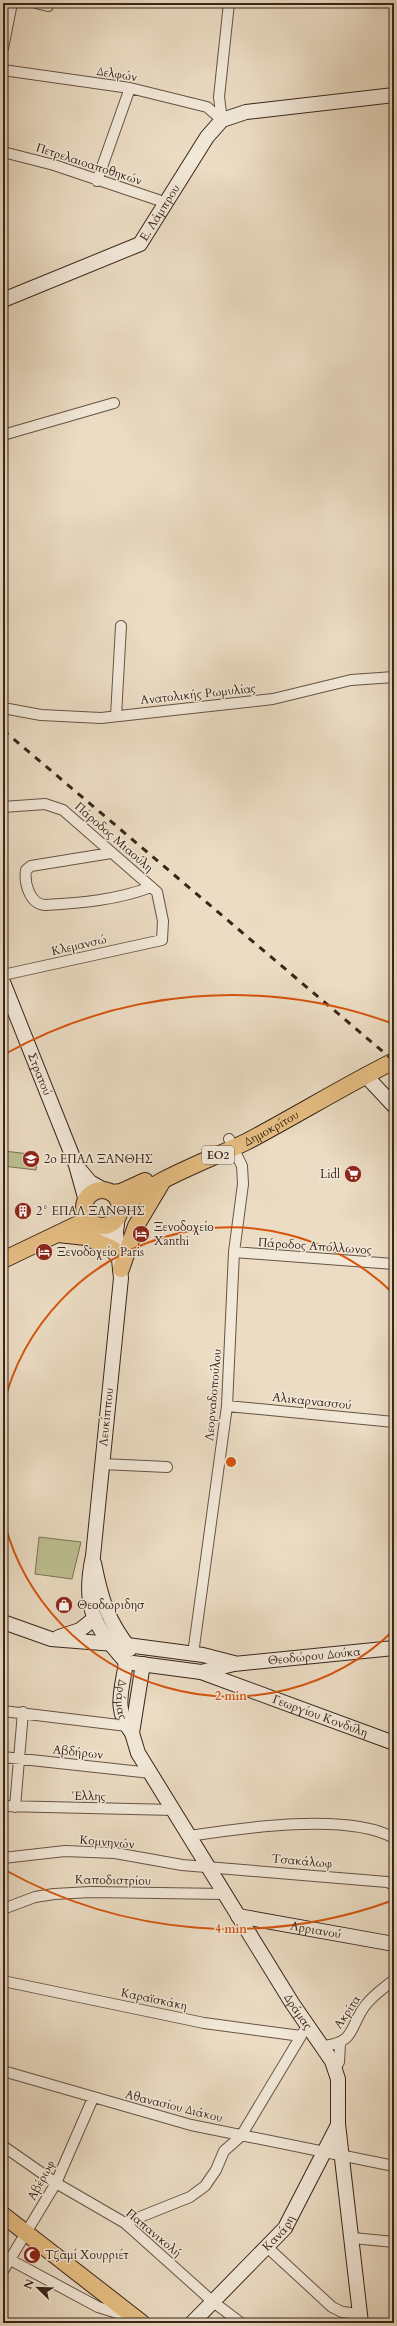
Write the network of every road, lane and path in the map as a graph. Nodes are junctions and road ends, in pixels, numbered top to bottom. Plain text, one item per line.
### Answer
1 (12, 3) edge
2 (36, 3) edge
3 (229, 3) edge
4 (48, 6) dead end
5 (3, 48) edge
6 (3, 70) edge
7 (130, 88) junction
8 (394, 95) edge
9 (222, 120) junction
10 (3, 152) edge
11 (97, 181) junction
12 (167, 203) junction
13 (3, 300) edge
14 (114, 403) dead end
15 (3, 435) edge
16 (121, 626) dead end
17 (394, 676) edge
18 (3, 708) edge
19 (116, 716) junction
20 (3, 807) edge
21 (111, 853) junction
22 (151, 887) junction
23 (162, 940) joint
24 (3, 975) edge
25 (3, 982) edge
26 (394, 1061) edge
27 (365, 1076) junction
28 (394, 1106) edge
29 (231, 1144) junction
30 (76, 1165) junction
31 (163, 1181) junction
32 (109, 1192) junction
33 (85, 1203) junction
34 (119, 1212) junction
35 (93, 1223) junction
36 (57, 1234) junction
37 (113, 1249) junction
38 (3, 1251) edge
39 (234, 1252) junction
40 (3, 1260) edge
41 (394, 1264) edge
42 (121, 1274) junction
43 (227, 1406) junction
44 (394, 1422) edge
45 (102, 1464) junction
46 (167, 1467) dead end
47 (93, 1556) junction
48 (95, 1618) junction
49 (3, 1622) edge
50 (51, 1639) junction
51 (110, 1644) junction
52 (127, 1645) junction
53 (394, 1648) edge
54 (193, 1654) junction
55 (126, 1662) junction
56 (142, 1664) junction
57 (234, 1664) junction
58 (201, 1672) junction
59 (3, 1711) edge
60 (23, 1712) junction
61 (130, 1730) junction
62 (394, 1742) edge
63 (3, 1757) edge
64 (18, 1759) junction
65 (151, 1773) junction
66 (3, 1806) edge
67 (15, 1807) junction
68 (174, 1810) junction
69 (189, 1836) junction
70 (394, 1838) edge
71 (3, 1858) edge
72 (208, 1866) junction
73 (394, 1885) edge
74 (224, 1894) junction
75 (3, 1909) edge
76 (238, 1916) junction
77 (394, 1944) edge
78 (394, 1980) edge
79 (3, 1981) edge
80 (304, 2030) junction
81 (340, 2044) junction
82 (324, 2046) junction
83 (336, 2069) junction
84 (3, 2071) edge
85 (94, 2098) junction
86 (338, 2124) junction
87 (241, 2136) junction
88 (3, 2146) edge
89 (325, 2151) junction
90 (341, 2154) junction
91 (394, 2166) edge
92 (56, 2183) junction
93 (3, 2215) edge
94 (125, 2223) junction
95 (26, 2232) junction
96 (353, 2238) junction
97 (394, 2242) edge
98 (267, 2247) junction
99 (6, 2258) edge
100 (3, 2271) edge
101 (212, 2301) junction
102 (360, 2319) edge
103 (138, 2320) edge
104 (192, 2323) edge
105 (241, 2323) edge

1 - 5 street
2 - 4 street
3 - 9 street
6 - 7 street, Δελφών
7 - 9 street, Δελφών
7 - 11 street
8 - 9 street
9 - 12 street, Ε. Λάμπρου
10 - 11 street, Πετρελαιοαποθηκών
11 - 12 street, Πετρελαιοαποθηκών
12 - 13 street, Ε. Λάμπρου
14 - 15 street
16 - 19 street
17 - 19 street, Ανατολικής Ρωμυλίας
18 - 19 street, Ανατολικής Ρωμυλίας
20 - 21 street, Πάροδος Μιαούλη
21 - 22 street, Πάροδος Μιαούλη
21 - 22 street
22 - 23 street, Πάροδος Μιαούλη
23 - 24 street, Κλεμανσώ
25 - 30 street, Στρατού
26 - 27 main road, ΕΟ2
27 - 28 street
27 - 29 main road, Δημοκρίτου / ΕΟ2
29 - 31 main road, Δημοκρίτου / ΕΟ2
29 - 32 main road, Δημοκρίτου / ΕΟ2
29 - 39 street, Λεορναδοπούλου
30 - 32 street, Στρατού
30 - 33 street, Στρατού
31 - 34 main road, Δημοκρίτου / ΕΟ2
31 - 42 main road
32 - 33 main road, ΕΟ2
32 - 34 main road
33 - 35 main road
33 - 38 main road, ΕΟ2
34 - 35 main road, ΕΟ2
34 - 42 street, Λευκίππου
35 - 36 main road, ΕΟ2
35 - 37 street, Λευκίππου
36 - 37 main road
36 - 40 main road, ΕΟ2
37 - 42 street, Λευκίππου
39 - 41 street, Πάροδος Απόλλωνος
39 - 43 street, Λεορναδοπούλου
42 - 45 street, Λευκίππου
43 - 44 street, Αλικαρνασσού
43 - 54 street, Λεορναδοπούλου
45 - 46 street
45 - 47 street, Λευκίππου
47 - 48 street, Λευκίππου
47 - 52 street, Λευκίππου
48 - 50 street
48 - 51 street, Λευκίππου
49 - 50 street, Θεοδώρου Δούκα
50 - 51 street, Θεοδώρου Δούκα
51 - 52 street, Θεοδώρου Δούκα
51 - 55 street, Λευκίππου
52 - 54 street, Θεοδώρου Δούκα
52 - 56 street, Λευκίππου
53 - 57 street, Θεοδώρου Δούκα
54 - 57 street, Θεοδώρου Δούκα
55 - 56 street, Θεοδώρου Δούκα
55 - 61 street, Δράμας
56 - 58 street, Θεοδώρου Δούκα
56 - 61 street, Δράμας
57 - 58 street, Θεοδώρου Δούκα
58 - 62 street, Γεωργίου Κονδύλη
59 - 60 street
60 - 61 street
60 - 64 street
61 - 65 street, Δράμας
63 - 64 street, Αβδήρων
64 - 65 street, Αβδήρων
64 - 67 street
65 - 68 street, Δράμας
66 - 67 street, Έλλης
67 - 68 street, Έλλης
68 - 69 street, Δράμας
69 - 70 street
69 - 72 street, Δράμας
71 - 72 street, Κομνηνών
72 - 73 street, Τσακάλωφ
72 - 74 street, Δράμας
74 - 75 street, Καποδιστρίου
74 - 76 street, Δράμας
76 - 77 street, Αρριανού
76 - 80 street, Δράμας
78 - 81 street, Ακρίτα
79 - 80 street, Καραϊσκάκη
80 - 82 street, Δράμας
80 - 87 street
81 - 82 street, Ακρίτα
81 - 83 street, Ακρίτα
82 - 83 street, Δράμας
83 - 86 street, Δράμας
84 - 85 street, Αθανασίου Διάκου
85 - 87 street, Αθανασίου Διάκου
85 - 92 street, Αβέρωφ
86 - 89 street, Κανάρη
86 - 90 street, Δράμας
87 - 89 street, Αθανασίου Διάκου
87 - 94 street
88 - 92 street, Παπανικολή
89 - 90 street, Αθανασίου Διάκου
89 - 98 street, Κανάρη
90 - 91 street, Αθανασίου Διάκου
90 - 96 street, Δράμας
92 - 94 street, Παπανικολή
92 - 95 street, Αβέρωφ
93 - 95 main road
94 - 101 street, Παπανικολή
95 - 99 street, Αβέρωφ
95 - 103 main road
96 - 97 street
96 - 102 street, Δράμας
98 - 101 street, Κανάρη
98 - 102 street
99 - 100 street, Αβέρωφ
99 - 103 street
101 - 104 street, Κανάρη
101 - 105 street, Παπανικολή

